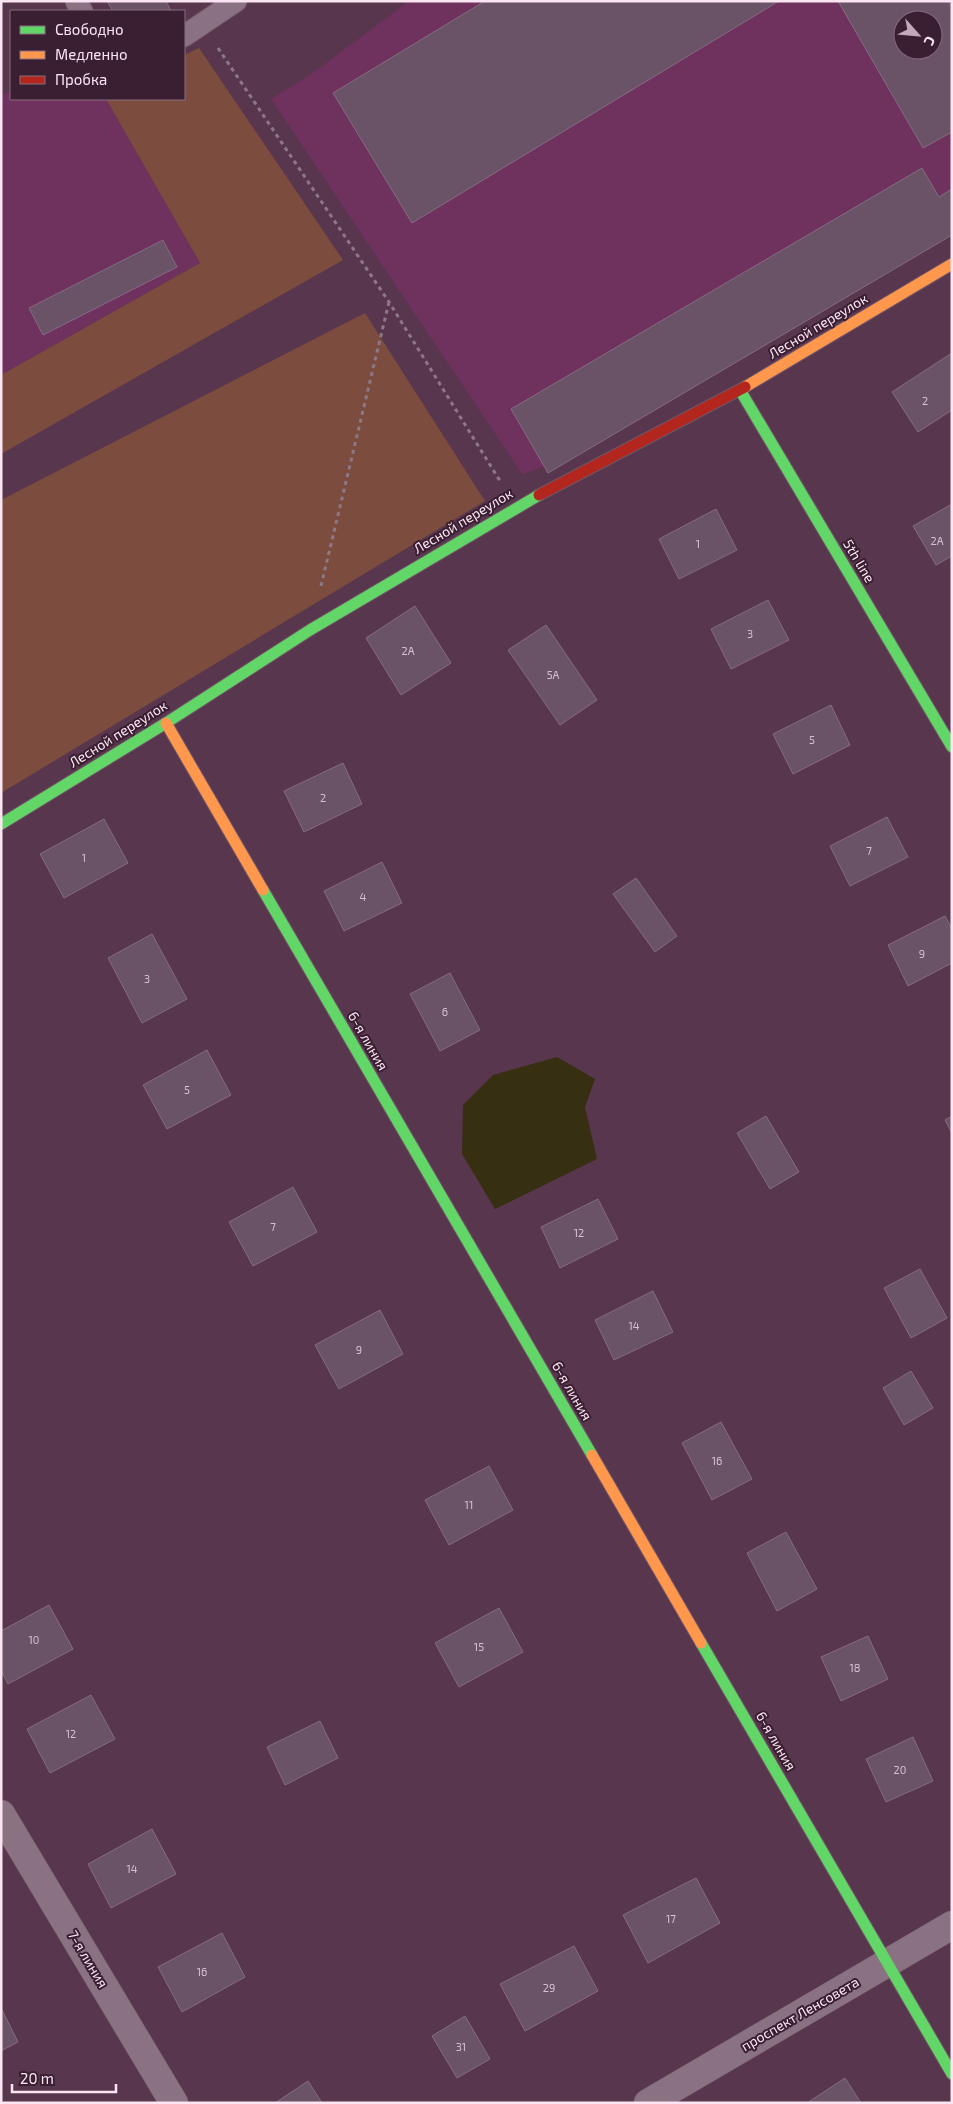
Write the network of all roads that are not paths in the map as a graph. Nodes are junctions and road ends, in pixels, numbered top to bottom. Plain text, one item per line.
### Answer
1 (236, 1) edge
2 (185, 35) edge
3 (952, 264) edge
4 (740, 390) junction
5 (166, 723) junction
6 (952, 747) edge
7 (1, 824) edge
8 (1, 1814) edge
9 (952, 1925) edge
10 (887, 1963) junction
11 (952, 2074) edge
12 (174, 2103) edge
13 (648, 2103) edge

1 - 2 lane
3 - 4 street, Лесной переулок
4 - 5 street, Лесной переулок
4 - 6 street, 5th line
5 - 7 street, Лесной переулок
5 - 10 street, 6-я линия
8 - 12 street, 7-я линия
9 - 10 street, проспект Ленсовета
10 - 11 street, 6-я линия
10 - 13 street, проспект Ленсовета

